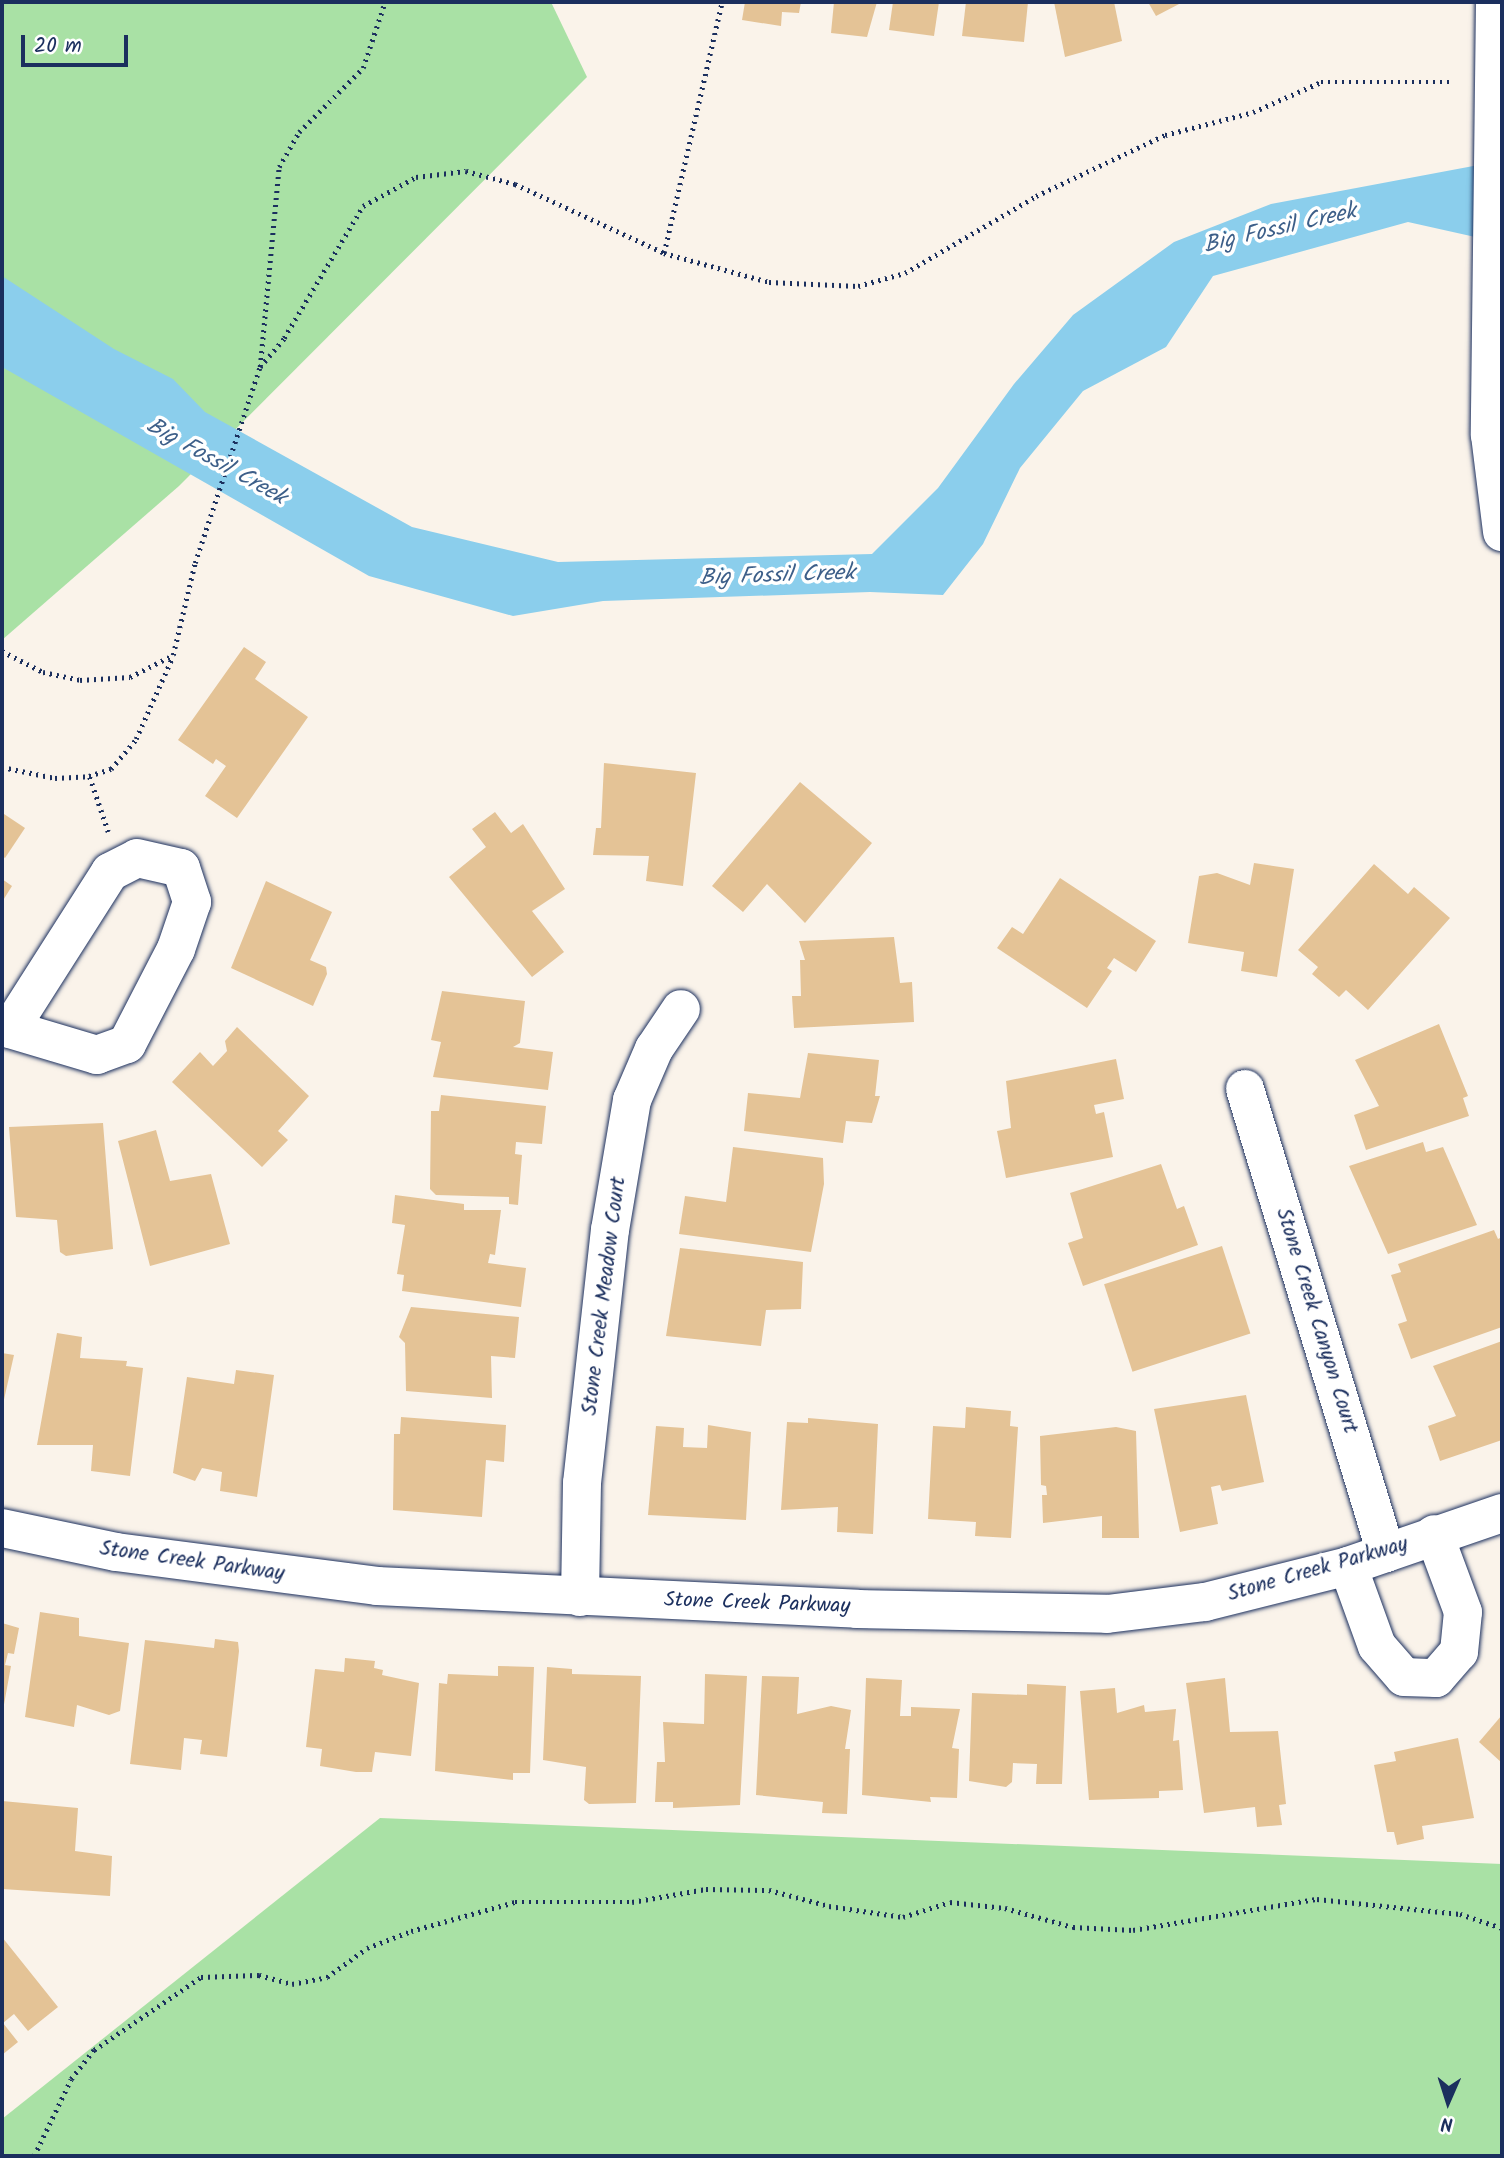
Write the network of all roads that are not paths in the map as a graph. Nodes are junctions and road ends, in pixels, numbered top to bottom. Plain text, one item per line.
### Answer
1 (1495, 2) edge
2 (1502, 532) edge
3 (681, 1009) dead end
4 (6, 1035) edge
5 (1245, 1089) dead end
6 (1502, 1513) edge
7 (2, 1528) edge
8 (1434, 1534) junction
9 (1387, 1553) junction
10 (1348, 1566) junction
11 (580, 1597) junction

1 - 2 street
3 - 11 street, Stone Creek Meadow Court
4 - 4 street
5 - 9 street, Stone Creek Canyon Court
6 - 8 street, Stone Creek Parkway
7 - 11 street, Stone Creek Parkway
8 - 9 street, Stone Creek Parkway
8 - 10 street
9 - 10 street, Stone Creek Parkway
10 - 11 street, Stone Creek Parkway

